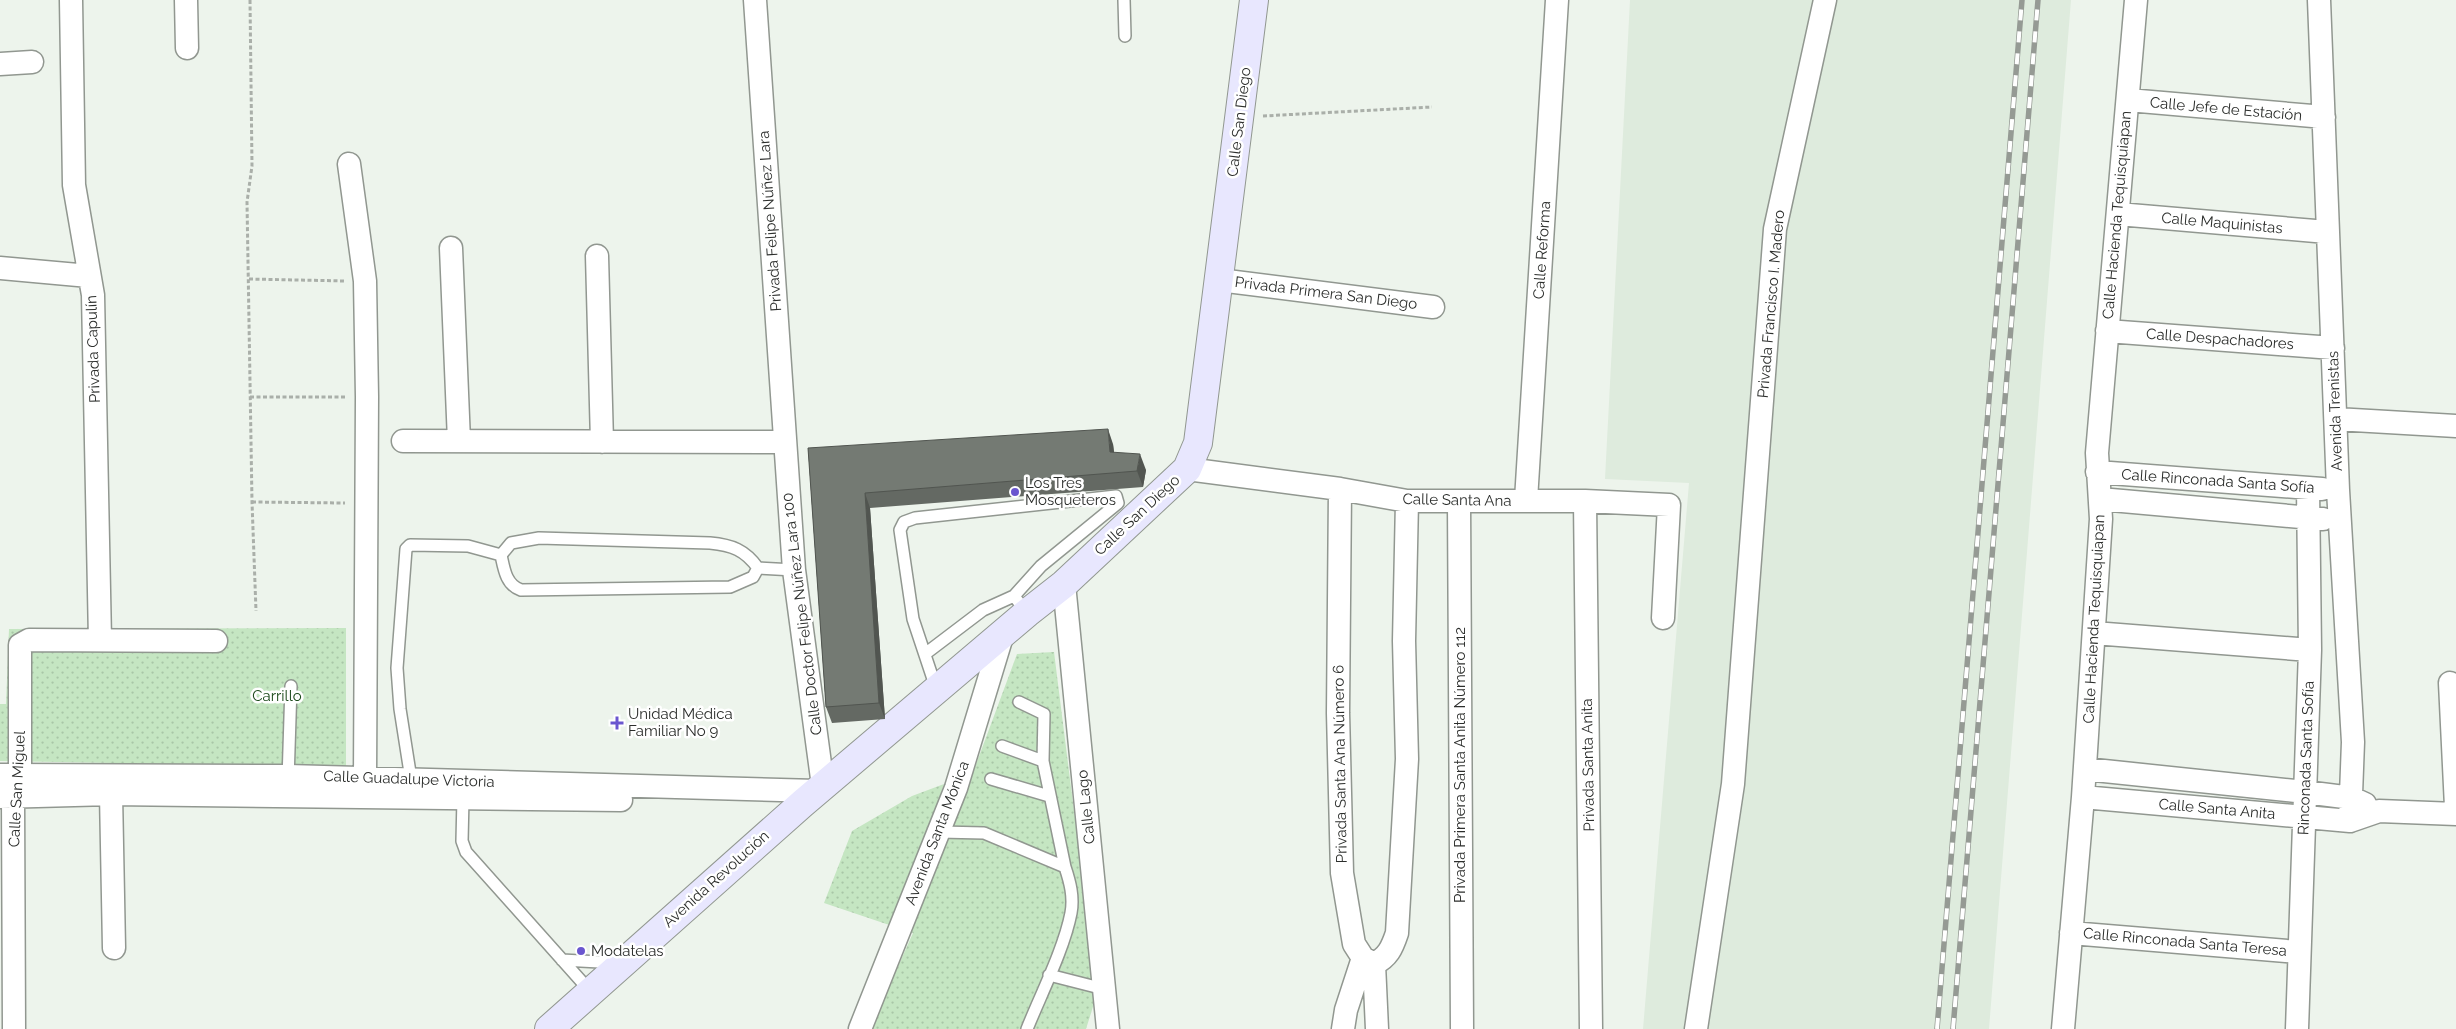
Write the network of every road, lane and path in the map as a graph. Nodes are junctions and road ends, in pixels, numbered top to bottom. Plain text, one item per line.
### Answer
1 (71, 0) edge
2 (186, 0) edge
3 (250, 0) edge
4 (756, 0) edge
5 (1124, 0) edge
6 (1254, 0) edge
7 (1558, 0) edge
8 (1825, 0) edge
9 (2136, 0) edge
10 (2319, 0) edge
11 (1125, 36) dead end
12 (187, 48) dead end
13 (32, 62) dead end
14 (0, 64) edge
15 (2128, 100) junction
16 (1432, 107) dead end
17 (1240, 117) junction
18 (2324, 117) junction
19 (349, 164) dead end
20 (2118, 214) junction
21 (2327, 232) junction
22 (452, 248) dead end
23 (597, 256) dead end
24 (0, 268) edge
25 (89, 276) junction
26 (249, 279) junction
27 (1219, 280) junction
28 (365, 281) junction
29 (1433, 307) dead end
30 (2106, 331) junction
31 (2333, 348) junction
32 (250, 397) junction
33 (368, 397) junction
34 (2336, 419) junction
35 (2456, 426) edge
36 (403, 441) dead end
37 (459, 441) junction
38 (602, 442) junction
39 (784, 442) junction
40 (1187, 469) junction
41 (2097, 472) junction
42 (2308, 488) junction
43 (1340, 489) junction
44 (2338, 490) junction
45 (2100, 499) junction
46 (1526, 500) junction
47 (1408, 501) junction
48 (1585, 501) junction
49 (252, 502) junction
50 (1459, 502) junction
51 (366, 503) junction
52 (2309, 518) junction
53 (2339, 520) junction
54 (500, 555) junction
55 (758, 568) junction
56 (794, 570) junction
57 (1064, 584) junction
58 (1020, 604) junction
59 (256, 611) dead end
60 (1663, 618) dead end
61 (1003, 633) junction
62 (2094, 633) junction
63 (100, 640) junction
64 (216, 641) dead end
65 (2310, 650) junction
66 (925, 654) junction
67 (2450, 683) dead end
68 (291, 686) dead end
69 (936, 689) junction
70 (1019, 702) dead end
71 (1002, 746) dead end
72 (1043, 761) junction
73 (2085, 769) junction
74 (365, 778) junction
75 (411, 779) junction
76 (991, 779) dead end
77 (8, 786) edge
78 (288, 786) junction
79 (2306, 792) junction
80 (814, 793) junction
81 (111, 794) junction
82 (1049, 796) junction
83 (2083, 796) junction
84 (463, 798) junction
85 (2352, 798) junction
86 (2456, 807) edge
87 (2379, 811) junction
88 (2456, 814) edge
89 (2304, 817) junction
90 (2350, 821) junction
91 (940, 832) junction
92 (1065, 867) junction
93 (2071, 933) junction
94 (114, 948) dead end
95 (2298, 952) junction
96 (562, 960) junction
97 (1368, 961) junction
98 (622, 964) junction
99 (1049, 975) junction
100 (1104, 989) junction
101 (590, 992) junction
102 (14, 1029) edge
103 (549, 1029) edge
104 (860, 1029) edge
105 (1027, 1029) edge
106 (1108, 1029) edge
107 (1343, 1029) edge
108 (1377, 1029) edge
109 (1462, 1029) edge
110 (1592, 1029) edge
111 (1696, 1029) edge
112 (2063, 1029) edge
113 (2297, 1029) edge

1 - 25 street, Privada Capulín
2 - 12 street
3 - 26 path
4 - 39 street, Privada Felipe Núñez Lara
5 - 11 lane
6 - 17 main road, Calle San Diego
7 - 46 street, Calle Reforma
8 - 111 street, Privada Francisco I. Madero
9 - 15 street, Calle Hacienda Tequisquiapan
10 - 18 street, Avenida Trenistas
13 - 14 street
15 - 18 street, Calle Jefe de Estación
15 - 20 street, Calle Hacienda Tequisquiapan
16 - 17 path
17 - 27 main road, Calle San Diego
18 - 21 street, Avenida Trenistas
19 - 28 street
20 - 21 street, Calle Maquinistas
20 - 30 street, Calle Hacienda Tequisquiapan
21 - 31 street, Avenida Trenistas
22 - 37 street
23 - 38 street
24 - 25 street
25 - 63 street, Privada Capulín
26 - 28 path
26 - 32 path
27 - 29 street, Privada Primera San Diego
27 - 40 main road, Calle San Diego
28 - 33 street
30 - 31 street, Calle Despachadores
30 - 41 street, Calle Hacienda Tequisquiapan
31 - 34 street, Avenida Trenistas
32 - 33 path
32 - 49 path
33 - 51 street
34 - 35 street
34 - 44 street, Avenida Trenistas
36 - 37 street
37 - 38 street
38 - 39 street
39 - 56 street, Calle Doctor Felipe Núñez Lara 100
40 - 43 street, Calle Santa Ana
40 - 57 main road, Calle San Diego
41 - 42 street, Calle Rinconada Santa Sofía
41 - 45 street, Calle Hacienda Tequisquiapan
42 - 44 street, Calle Rinconada Santa Sofía
42 - 52 street, Rinconada Santa Sofía
43 - 47 street, Calle Santa Ana
43 - 97 street, Privada Santa Ana Número 6
44 - 53 street, Avenida Trenistas
45 - 52 street, Calle Rinconada Santa Sofía
45 - 62 street, Calle Hacienda Tequisquiapan
46 - 48 street, Calle Santa Ana
46 - 50 street, Calle Santa Ana
47 - 50 street, Calle Santa Ana
47 - 97 street
48 - 60 street, Calle Santa Ana
48 - 110 street, Privada Santa Anita
49 - 51 path
49 - 59 path
50 - 109 street, Privada Primera Santa Anita Número 112
51 - 74 street
52 - 53 street, Calle Rinconada Santa Sofía
52 - 65 street, Rinconada Santa Sofía
53 - 85 street, Avenida Trenistas
54 - 55 lane
54 - 55 lane
54 - 75 lane
55 - 56 lane
56 - 80 street, Calle Doctor Felipe Núñez Lara 100
57 - 58 main road, Calle San Diego
57 - 100 street, Calle Lago
58 - 61 main road, Calle San Diego
58 - 66 lane
58 - 66 lane
61 - 69 main road, Calle San Diego
61 - 91 street, Avenida Santa Mónica
62 - 65 street
62 - 73 street, Calle Hacienda Tequisquiapan
63 - 64 street
63 - 77 street, Calle San Miguel
65 - 79 street, Rinconada Santa Sofía
66 - 69 lane
67 - 86 street
68 - 78 lane
69 - 80 main road, Calle San Diego
70 - 72 lane
71 - 72 lane
72 - 82 lane
73 - 79 street, Calle Santa Anita
73 - 83 street, Calle Hacienda Tequisquiapan
74 - 75 street, Calle Guadalupe Victoria
74 - 78 street, Calle Guadalupe Victoria
75 - 80 street, Calle Guadalupe Victoria
76 - 82 lane
77 - 78 street, Calle Guadalupe Victoria
77 - 81 street, Calle Guadalupe Victoria
77 - 102 street, Calle San Miguel
78 - 81 street, Calle Guadalupe Victoria
78 - 84 street, Calle Guadalupe Victoria
79 - 85 street, Calle Santa Anita
79 - 89 street, Rinconada Santa Sofía
80 - 84 street, Calle Guadalupe Victoria
80 - 98 main road, Avenida Revolución
81 - 94 street
82 - 92 lane
83 - 89 street, Calle Santa Anita
83 - 93 street, Calle Hacienda Tequisquiapan
84 - 96 lane
85 - 87 street, Calle Santa Anita
85 - 90 street, Avenida Trenistas
87 - 88 street, Calle Santa Anita
87 - 90 street, Calle Santa Anita
89 - 90 street, Calle Santa Anita
89 - 95 street, Rinconada Santa Sofía
91 - 92 lane
91 - 104 street, Avenida Santa Mónica
92 - 99 lane
93 - 95 street, Calle Rinconada Santa Teresa
93 - 112 street, Calle Hacienda Tequisquiapan
95 - 113 street, Rinconada Santa Sofía
96 - 98 lane
96 - 101 lane
97 - 107 street
97 - 108 street, Privada Santa Ana Número 6
98 - 101 main road, Avenida Revolución
99 - 100 lane
99 - 105 lane
100 - 106 street, Calle Lago
101 - 103 main road, Avenida Revolución

